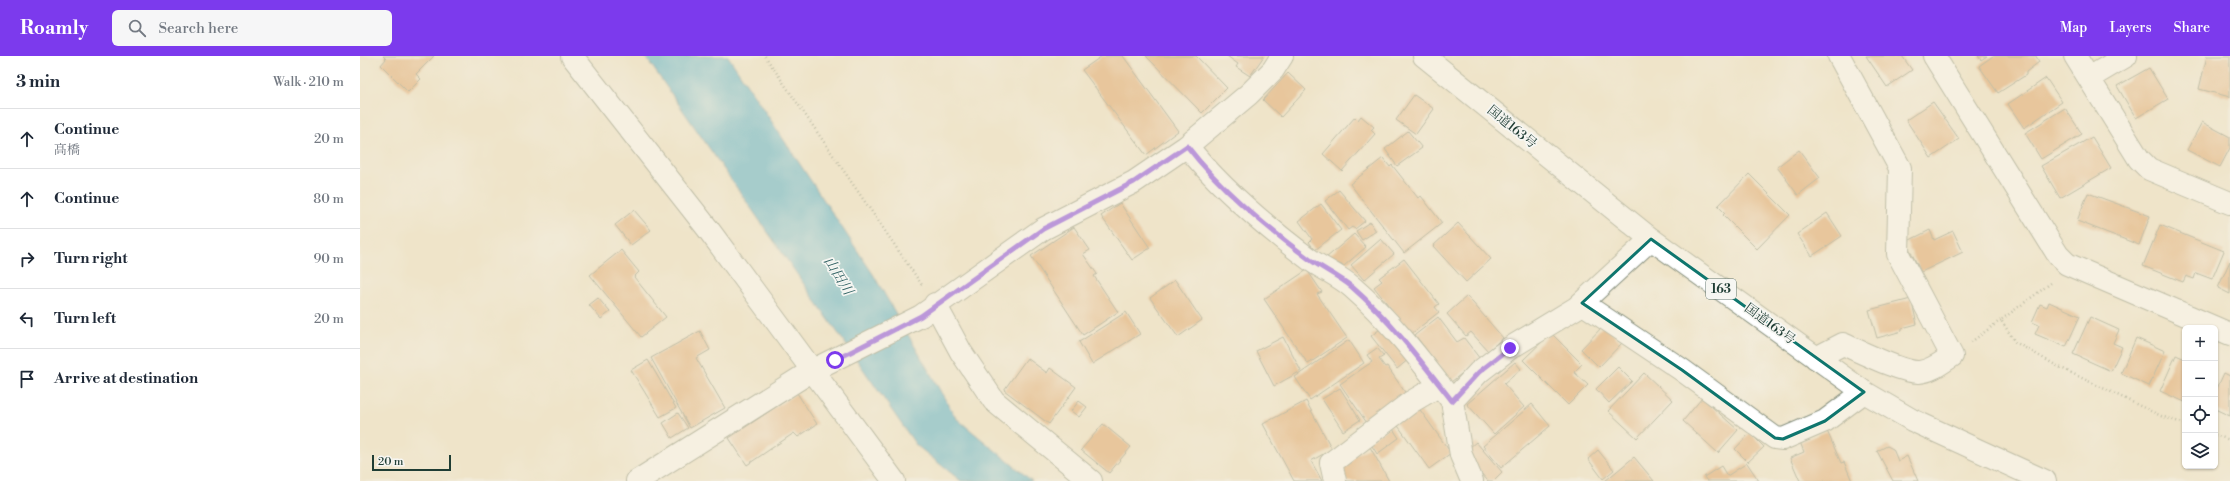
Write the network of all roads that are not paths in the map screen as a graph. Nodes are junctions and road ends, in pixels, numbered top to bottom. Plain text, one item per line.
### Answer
1 (572, 56) edge
2 (1282, 56) edge
3 (1424, 56) edge
4 (1839, 56) edge
5 (1934, 56) edge
6 (2075, 56) edge
7 (2126, 56) edge
8 (2089, 78) junction
9 (1187, 146) junction
10 (2230, 203) edge
11 (1651, 239) junction
12 (1582, 303) junction
13 (928, 310) junction
14 (2230, 334) edge
15 (1816, 358) junction
16 (813, 370) junction
17 (1864, 392) junction
18 (1446, 393) junction
19 (638, 481) edge
20 (894, 481) edge
21 (1091, 481) edge
22 (1335, 481) edge
23 (1472, 481) edge
24 (2045, 481) edge

1 - 16 main road
2 - 9 main road
3 - 11 main road, 国道163号 / 163
4 - 15 main road
5 - 14 main road
6 - 8 main road
7 - 8 main road
8 - 10 main road
9 - 13 main road
9 - 18 main road
11 - 12 main road
11 - 15 main road, 国道163号 / 163
12 - 17 main road
12 - 18 main road
13 - 16 main road
13 - 21 main road
15 - 17 main road, 国道163号 / 163
16 - 19 main road
16 - 20 main road
17 - 24 main road, 国道163号 / 163
18 - 22 main road
18 - 23 main road

